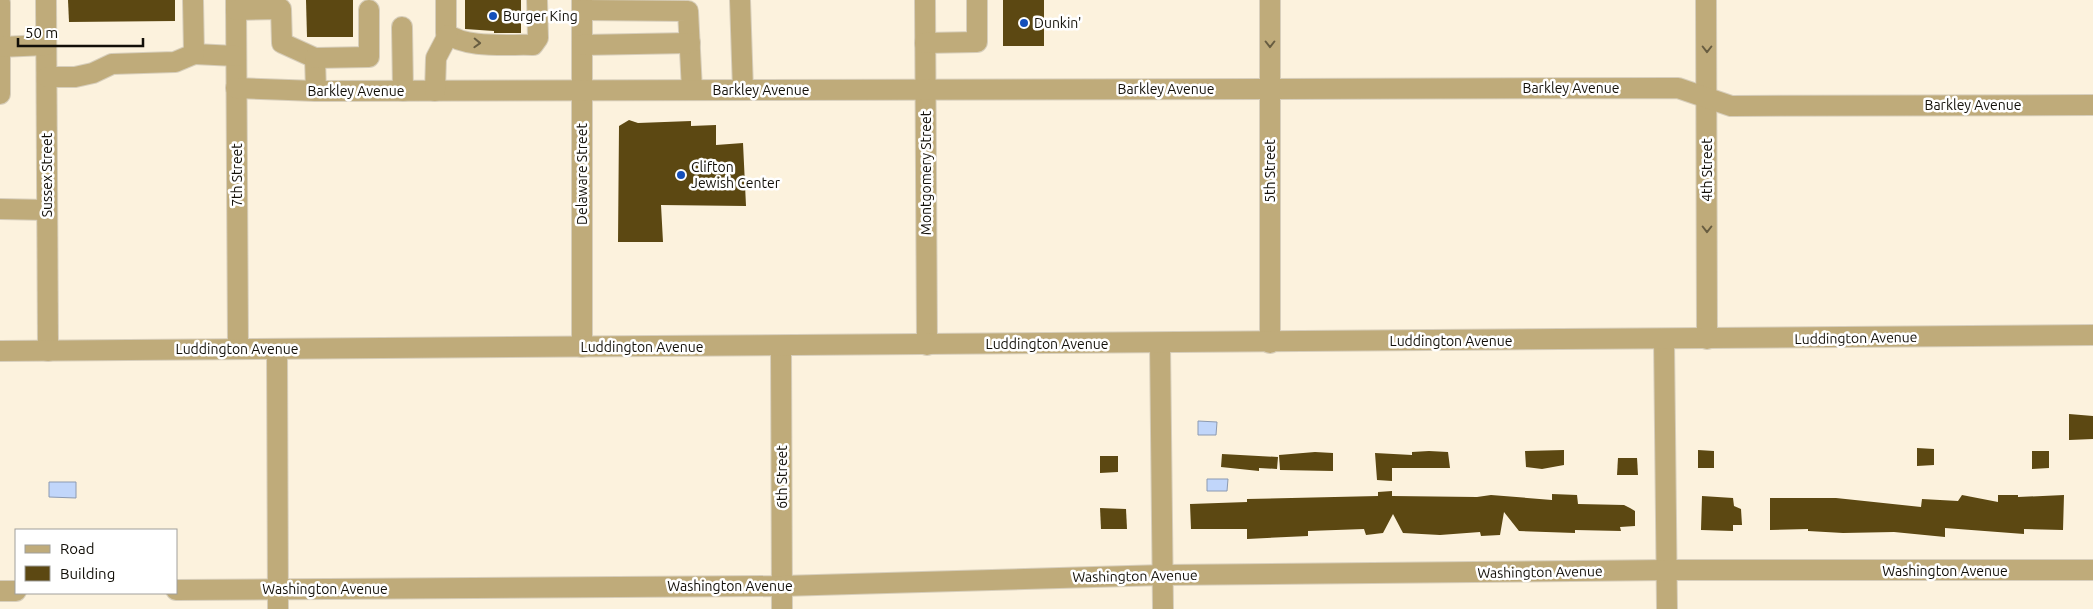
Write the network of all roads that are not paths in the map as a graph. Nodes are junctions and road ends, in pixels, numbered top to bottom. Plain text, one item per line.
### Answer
1 (46, 0) edge
2 (193, 0) edge
3 (446, 0) edge
4 (537, 0) edge
5 (740, 0) edge
6 (925, 0) edge
7 (977, 0) edge
8 (1270, 0) edge
9 (1706, 0) edge
10 (0, 3) edge
11 (236, 5) edge
12 (582, 5) edge
13 (369, 10) dead end
14 (402, 27) dead end
15 (448, 35) junction
16 (690, 43) junction
17 (925, 43) junction
18 (46, 45) junction
19 (582, 45) junction
20 (0, 47) edge
21 (194, 54) junction
22 (236, 56) junction
23 (315, 58) junction
24 (47, 77) junction
25 (236, 88) junction
26 (1270, 89) junction
27 (582, 90) junction
28 (692, 90) junction
29 (743, 90) junction
30 (925, 90) junction
31 (316, 91) junction
32 (403, 91) junction
33 (435, 91) junction
34 (0, 94) edge
35 (1707, 98) junction
36 (2093, 105) edge
37 (0, 209) edge
38 (47, 210) junction
39 (2093, 335) edge
40 (1707, 339) junction
41 (1664, 340) junction
42 (1270, 343) junction
43 (1160, 344) junction
44 (926, 345) junction
45 (781, 346) junction
46 (582, 347) junction
47 (238, 349) junction
48 (277, 349) junction
49 (0, 351) edge
50 (48, 351) junction
51 (1668, 570) junction
52 (2093, 570) edge
53 (1164, 575) junction
54 (782, 586) junction
55 (278, 589) junction
56 (178, 590) edge
57 (0, 591) edge
58 (15, 591) edge
59 (278, 609) edge
60 (782, 609) edge
61 (1163, 609) edge
62 (1667, 609) edge

1 - 18 street, Sussex Street
2 - 21 street
3 - 15 street
15 -> 4 street
5 - 29 street
6 - 17 street, Montgomery Street
7 - 17 street
8 -> 26 street, 5th Street
9 -> 35 street, 4th Street
10 - 20 street
11 - 22 street, 7th Street
11 - 23 street
12 - 16 street
12 - 19 street, Delaware Street
13 - 23 street
14 - 32 street
15 - 33 street
16 - 19 street
16 - 28 street
17 - 30 street, Montgomery Street
18 - 20 street
18 - 24 street, Sussex Street
19 - 27 street, Delaware Street
20 - 34 street
21 - 22 street
21 - 24 street
22 - 25 street, 7th Street
23 - 31 street
24 - 38 street, Sussex Street
25 - 31 street, Barkley Avenue
25 - 47 street, 7th Street
26 - 30 street, Barkley Avenue
26 - 35 street, Barkley Avenue
26 - 42 street, 5th Street
27 - 28 street, Barkley Avenue
27 - 33 street, Barkley Avenue
27 - 46 street, Delaware Street
28 - 29 street, Barkley Avenue
29 - 30 street, Barkley Avenue
30 - 44 street, Montgomery Street
31 - 32 street, Barkley Avenue
32 - 33 street, Barkley Avenue
35 - 36 street, Barkley Avenue
35 -> 40 street, 4th Street
37 - 38 street
38 - 50 street, Sussex Street
39 - 40 street, Luddington Avenue
40 - 41 street, Luddington Avenue
41 - 42 street, Luddington Avenue
41 - 51 street
42 - 43 street, Luddington Avenue
43 - 44 street, Luddington Avenue
43 - 53 street
44 - 45 street, Luddington Avenue
45 - 46 street, Luddington Avenue
45 - 54 street, 6th Street
46 - 48 street, Luddington Avenue
47 - 48 street, Luddington Avenue
47 - 50 street, Luddington Avenue
48 - 55 street
49 - 50 street, Luddington Avenue
51 - 52 street, Washington Avenue
51 - 53 street, Washington Avenue
51 - 62 street
53 - 54 street, Washington Avenue
53 - 61 street
54 - 55 street, Washington Avenue
54 - 60 street, 6th Street
55 - 56 street, Washington Avenue
55 - 59 street
57 - 58 street

